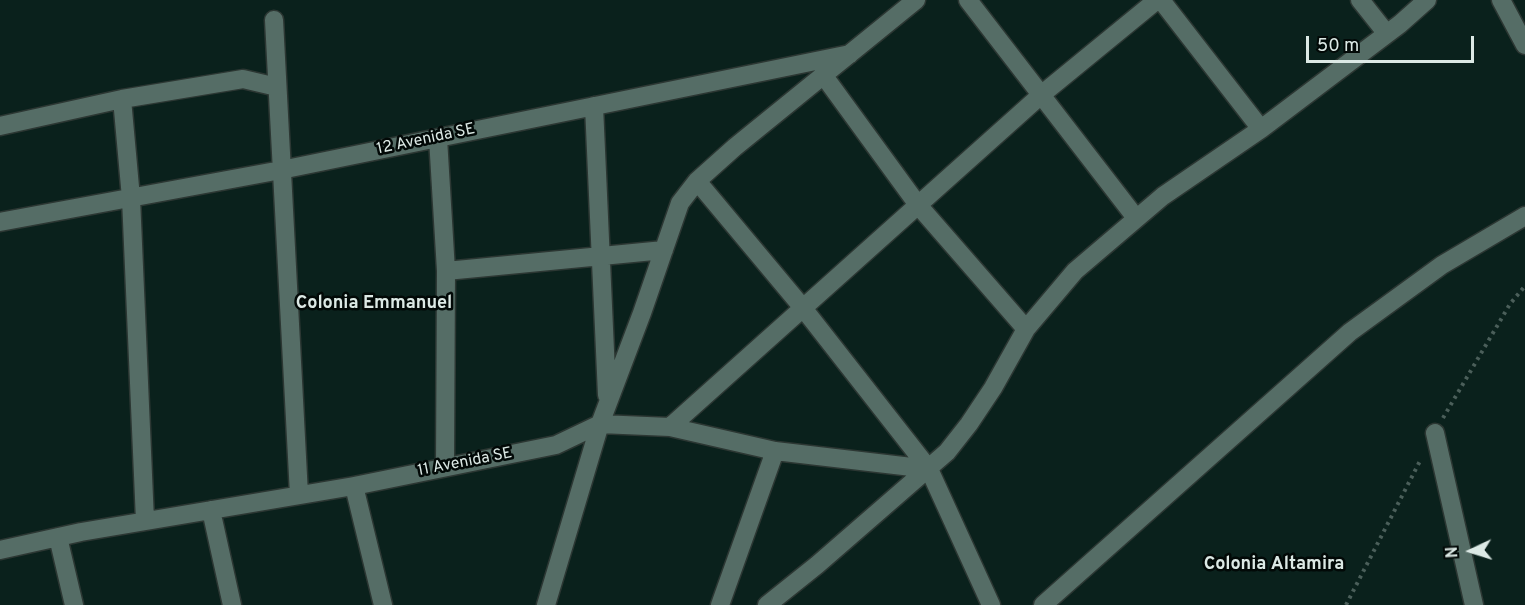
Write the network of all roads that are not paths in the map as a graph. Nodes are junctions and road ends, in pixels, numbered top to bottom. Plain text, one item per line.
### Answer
1 (916, 0) edge
2 (968, 0) edge
3 (1159, 0) edge
4 (1360, 0) edge
5 (1427, 0) edge
6 (1501, 0) edge
7 (274, 20) dead end
8 (1387, 34) junction
9 (1525, 45) edge
10 (850, 54) junction
11 (824, 76) junction
12 (277, 87) junction
13 (1041, 95) junction
14 (122, 99) junction
15 (594, 106) junction
16 (0, 126) edge
17 (1261, 129) junction
18 (438, 138) junction
19 (281, 170) junction
20 (697, 181) junction
21 (131, 198) junction
22 (918, 205) junction
23 (1525, 216) edge
24 (1136, 218) junction
25 (0, 222) edge
26 (664, 250) junction
27 (601, 255) junction
28 (446, 270) junction
29 (803, 308) junction
30 (1026, 329) junction
31 (608, 404) junction
32 (600, 424) junction
33 (670, 427) junction
34 (1435, 433) dead end
35 (775, 451) junction
36 (445, 466) junction
37 (929, 469) junction
38 (354, 486) junction
39 (298, 495) junction
40 (211, 510) junction
41 (145, 521) junction
42 (58, 537) junction
43 (0, 550) edge
44 (74, 605) edge
45 (232, 605) edge
46 (383, 605) edge
47 (546, 605) edge
48 (720, 605) edge
49 (767, 605) edge
50 (991, 605) edge
51 (1042, 605) edge
52 (1474, 605) edge

1 - 10 street
2 - 13 street
3 - 13 street
3 - 17 street
4 - 8 street
5 - 8 street
6 - 9 street
7 - 12 street
8 - 17 street
10 - 11 street
10 - 15 street, 12 Avenida SE
11 - 20 street
11 - 22 street
12 - 14 street
12 - 19 street
13 - 22 street
13 - 24 street
14 - 16 street
14 - 21 street
15 - 18 street, 12 Avenida SE
15 - 27 street
17 - 24 street
18 - 19 street, 12 Avenida SE
18 - 28 street
19 - 21 street, 12 Avenida SE
19 - 39 street
20 - 26 street
20 - 29 street
21 - 25 street, 12 Avenida SE
21 - 41 street
22 - 29 street
22 - 30 street
23 - 51 street
24 - 30 street
26 - 27 street
26 - 31 street
27 - 28 street
27 - 31 street
28 - 36 street
29 - 33 street
29 - 37 street
30 - 37 street
31 - 32 street
32 - 33 street, 11 Avenida SE
32 - 36 street, 11 Avenida SE
32 - 47 street
33 - 35 street, 11 Avenida SE
34 - 52 street
35 - 37 street, 11 Avenida SE
35 - 48 street
36 - 38 street, 11 Avenida SE
37 - 49 street
37 - 50 street
38 - 39 street, 11 Avenida SE
38 - 46 street
39 - 40 street, 11 Avenida SE
40 - 41 street, 11 Avenida SE
40 - 45 street
41 - 42 street, 11 Avenida SE
42 - 43 street, 11 Avenida SE
42 - 44 street

